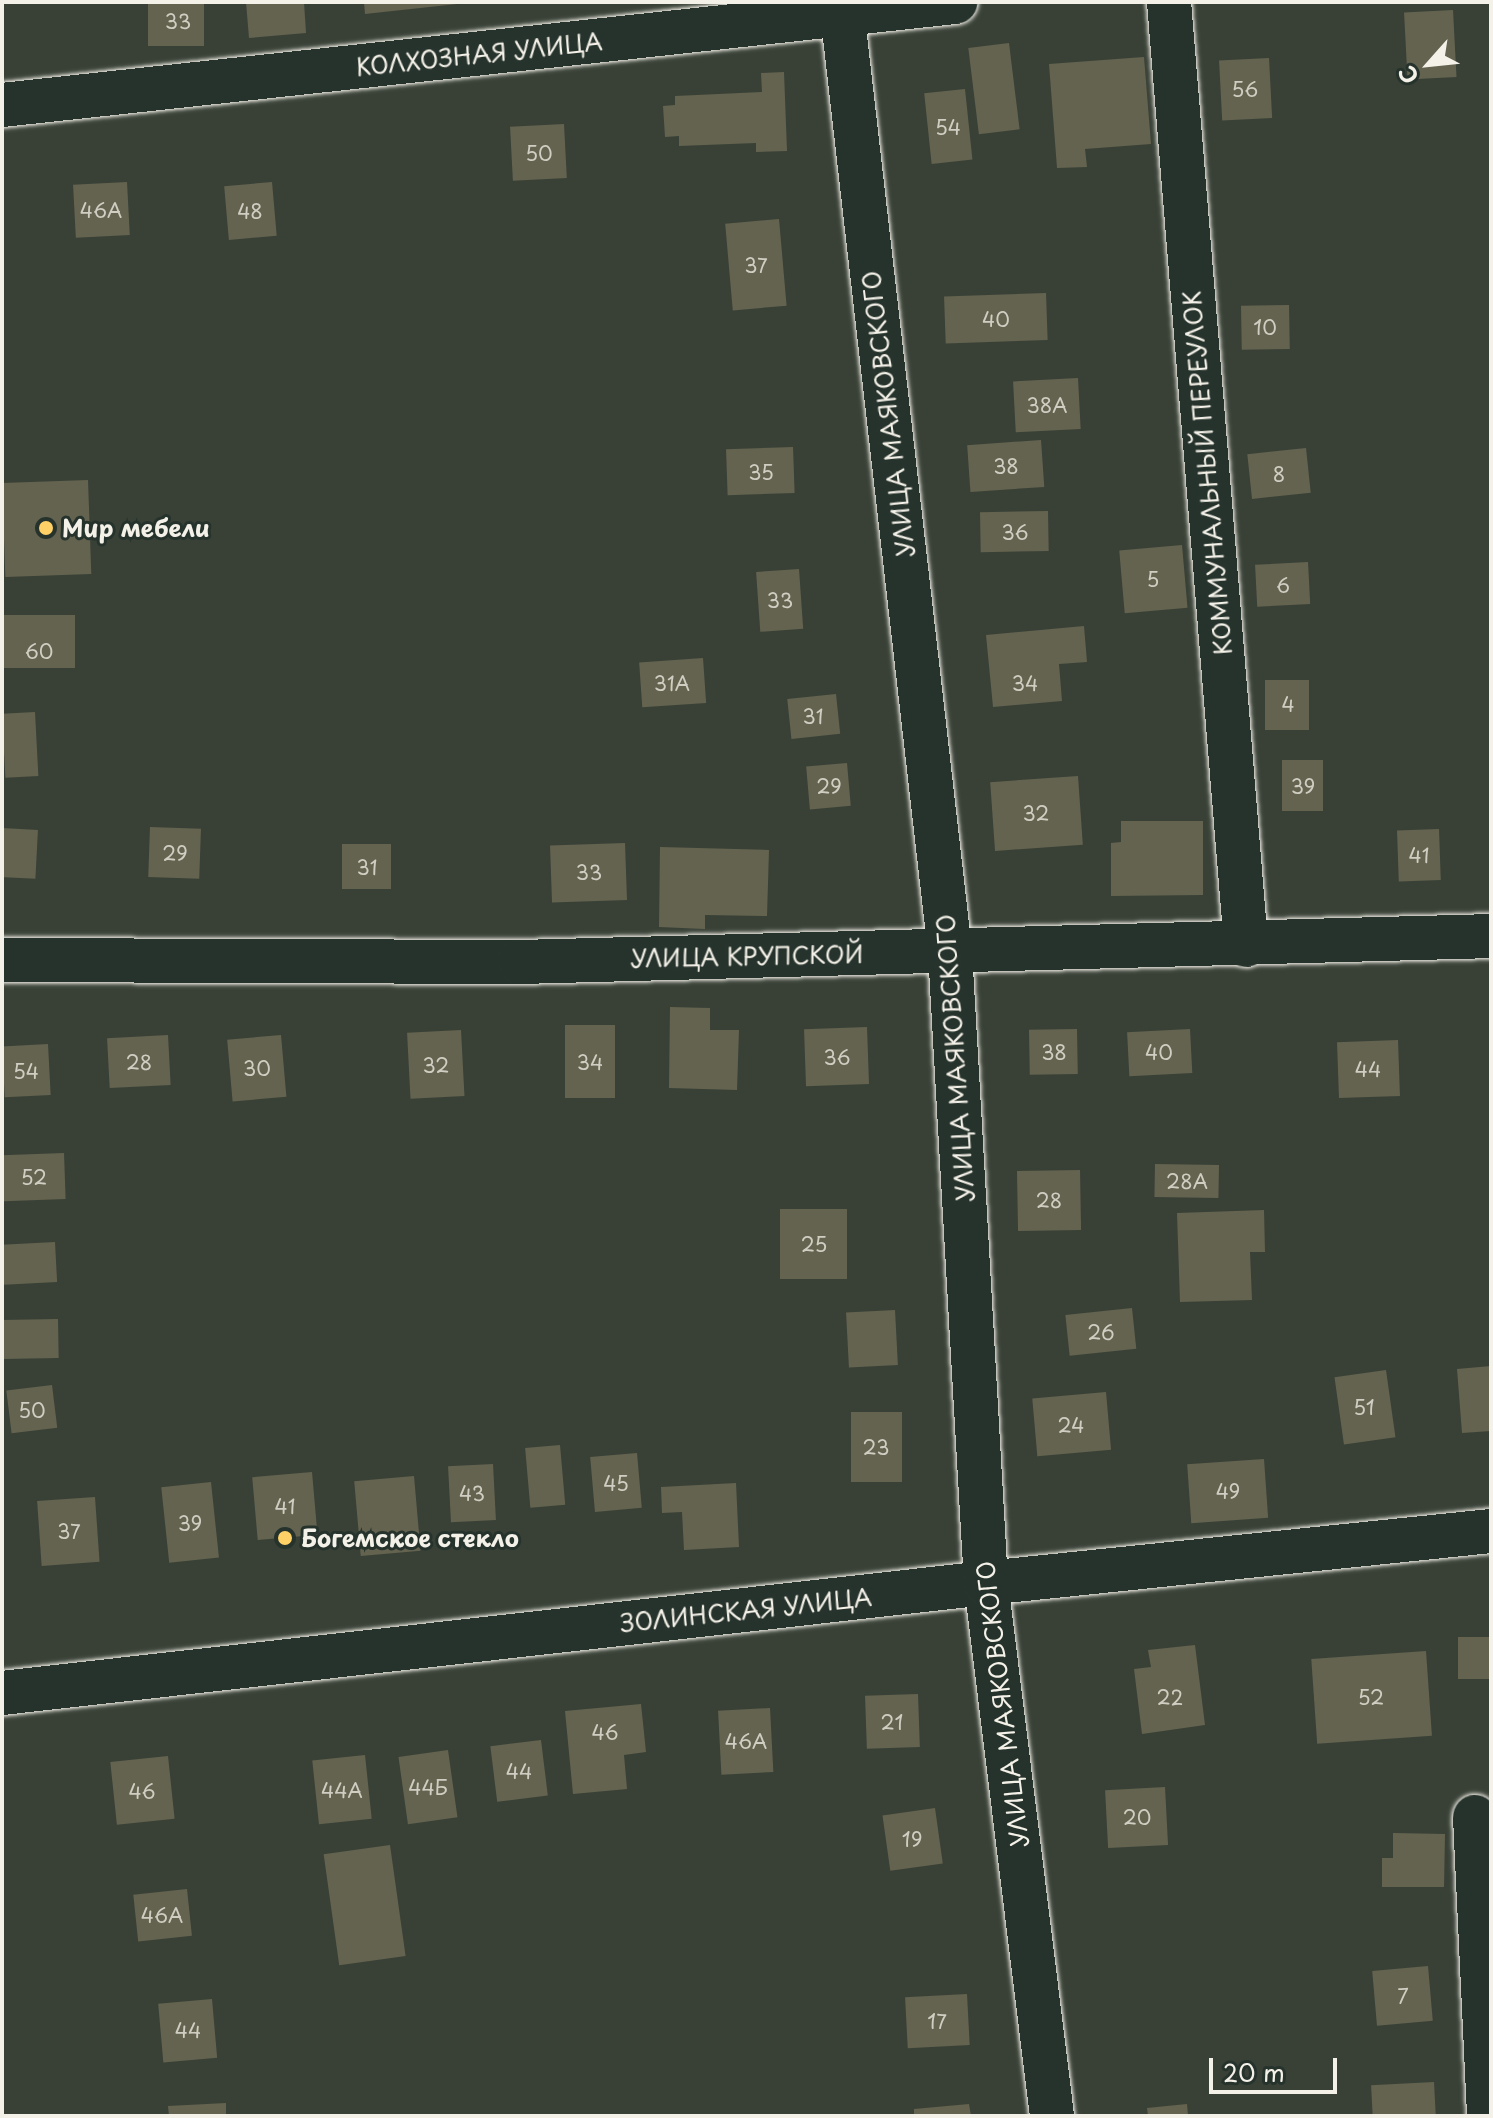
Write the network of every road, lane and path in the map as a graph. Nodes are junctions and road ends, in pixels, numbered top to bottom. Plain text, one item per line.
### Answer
1 (955, 2) edge
2 (1169, 2) edge
3 (842, 8) edge
4 (2, 105) edge
5 (1491, 936) edge
6 (1246, 945) junction
7 (950, 951) junction
8 (2, 960) edge
9 (1491, 1531) edge
10 (986, 1583) junction
11 (2, 1693) edge
12 (1475, 1817) dead end
13 (1052, 2116) edge
14 (1489, 2116) edge

1 - 3 street, КОЛХОЗНАЯ УЛИЦА
2 - 6 street, КОММУНАЛЬНЫЙ ПЕРЕУЛОК
3 - 4 street, КОЛХОЗНАЯ УЛИЦА
3 - 7 street, УЛИЦА МАЯКОВСКОГО
5 - 6 street, УЛИЦА КРУПСКОЙ
6 - 7 street, УЛИЦА КРУПСКОЙ
7 - 8 street, УЛИЦА КРУПСКОЙ
7 - 10 street, УЛИЦА МАЯКОВСКОГО
9 - 10 street, ЗОЛИНСКАЯ УЛИЦА
10 - 11 street, ЗОЛИНСКАЯ УЛИЦА
10 - 13 street, УЛИЦА МАЯКОВСКОГО
12 - 14 street

